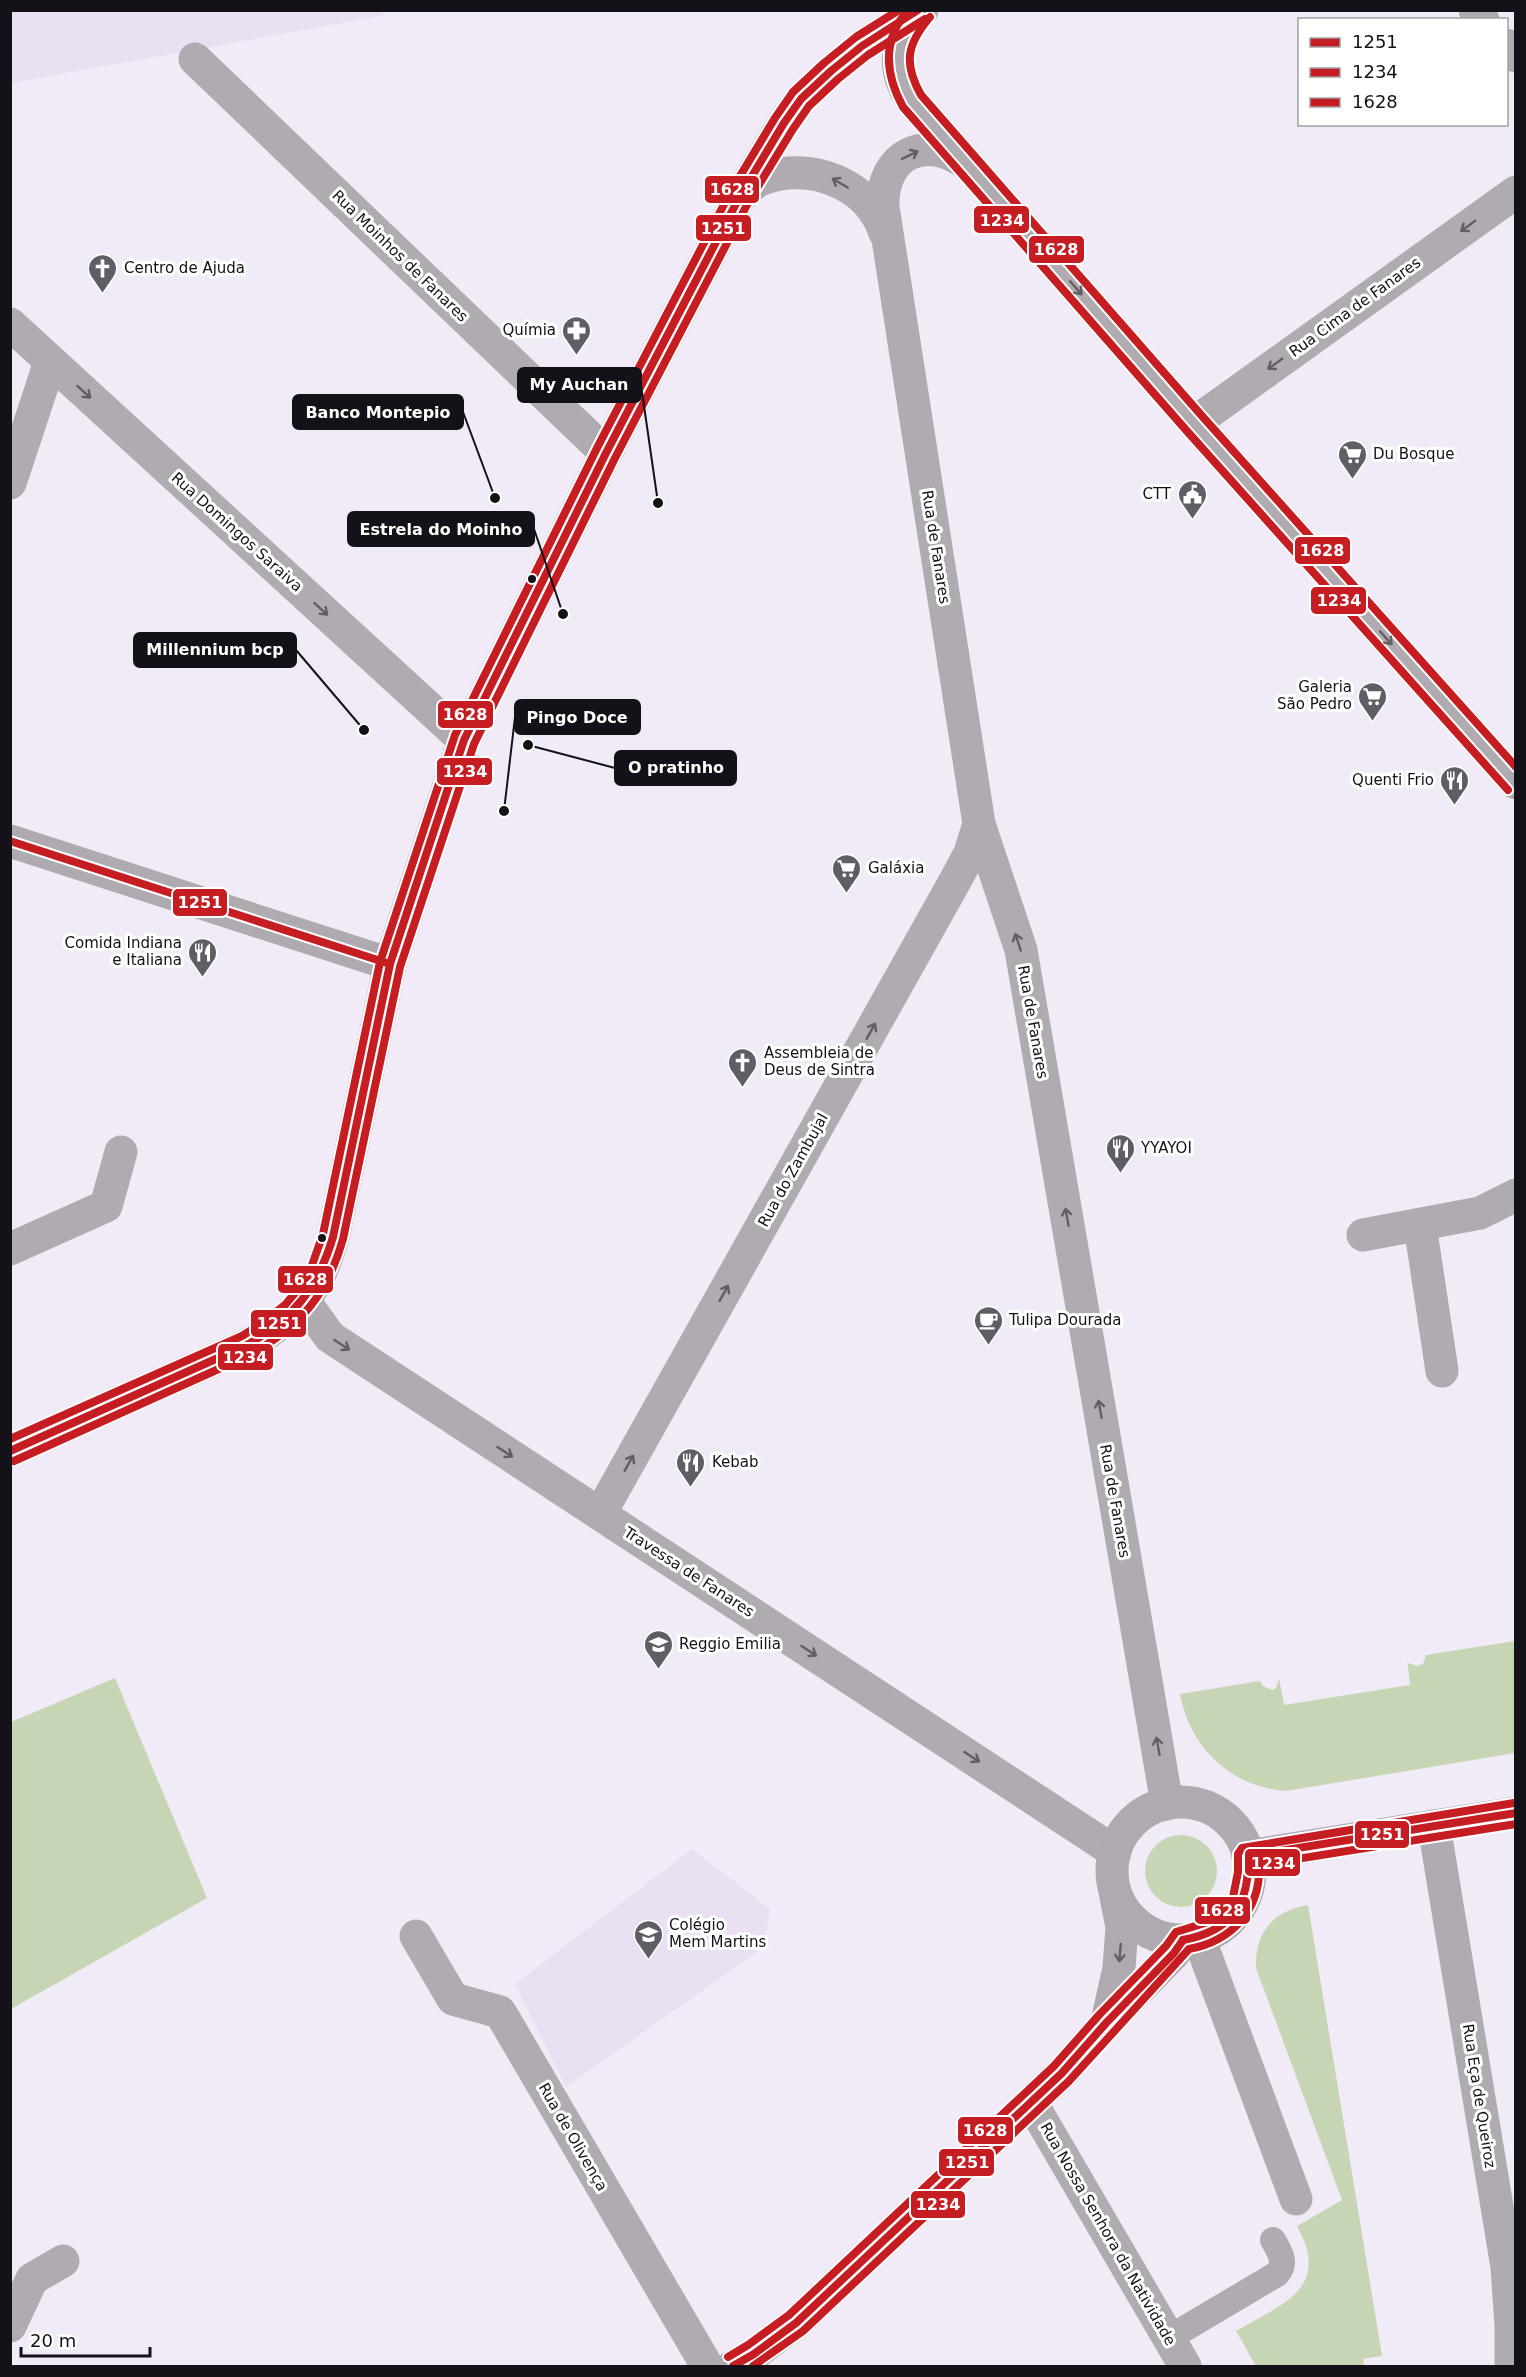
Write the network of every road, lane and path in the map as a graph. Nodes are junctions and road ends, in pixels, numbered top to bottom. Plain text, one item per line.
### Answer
1 (920, 10) edge
2 (195, 59) dead end
3 (968, 165) junction
4 (1515, 192) edge
5 (740, 196) junction
6 (888, 243) junction
7 (10, 324) edge
8 (50, 362) junction
9 (1194, 423) junction
10 (606, 453) junction
11 (10, 483) edge
12 (464, 740) junction
13 (1515, 783) edge
14 (979, 824) junction
15 (10, 841) edge
16 (390, 964) junction
17 (121, 1152) dead end
18 (1515, 1196) edge
19 (1420, 1225) junction
20 (1363, 1235) dead end
21 (10, 1249) edge
22 (304, 1301) junction
23 (1442, 1371) dead end
24 (10, 1451) edge
25 (600, 1514) junction
26 (1167, 1804) junction
27 (1515, 1813) edge
28 (1434, 1826) junction
29 (1114, 1852) junction
30 (1248, 1856) junction
31 (1116, 1895) junction
32 (416, 1936) dead end
33 (1191, 1939) junction
34 (1107, 2022) junction
35 (1031, 2102) junction
36 (1296, 2199) dead end
37 (1508, 2224) edge
38 (1273, 2240) dead end
39 (63, 2261) dead end
40 (10, 2326) edge
41 (1168, 2338) junction
42 (707, 2367) edge
43 (733, 2367) edge
44 (1185, 2367) edge
45 (1511, 2367) edge

1 - 3 street
1 - 5 street
2 - 10 street, Rua Moinhos de Fanares
6 -> 3 street
3 -> 9 street
4 -> 9 street, Rua Cima de Fanares
6 -> 5 street
5 - 10 street
6 - 14 street, Rua de Fanares
7 - 8 street, Rua Domingos Saraiva
8 - 11 street
8 -> 12 street, Rua Domingos Saraiva
9 -> 13 street
10 - 12 street
12 - 16 street
25 -> 14 street, Rua do Zambujal
26 -> 14 street, Rua de Fanares
15 - 16 street
16 - 22 street
17 - 21 street
18 - 19 street
19 - 20 street
19 - 23 street
22 - 24 street
22 -> 25 street, Travessa de Fanares
25 -> 29 street, Travessa de Fanares
26 - 29 street
26 - 30 street
27 - 28 street
28 - 30 street
28 - 37 street, Rua Eça de Queiroz
29 - 31 street
30 - 33 street
31 - 33 street
31 -> 34 street
32 - 42 street, Rua de Olivença
33 - 34 street
33 - 36 street
34 - 35 street
35 - 41 street, Rua Nossa Senhora da Natividade
35 - 43 street
37 - 45 street, Rua Eça de Queiroz
38 - 41 lane
39 - 40 street
41 - 44 street, Rua Nossa Senhora da Natividade

